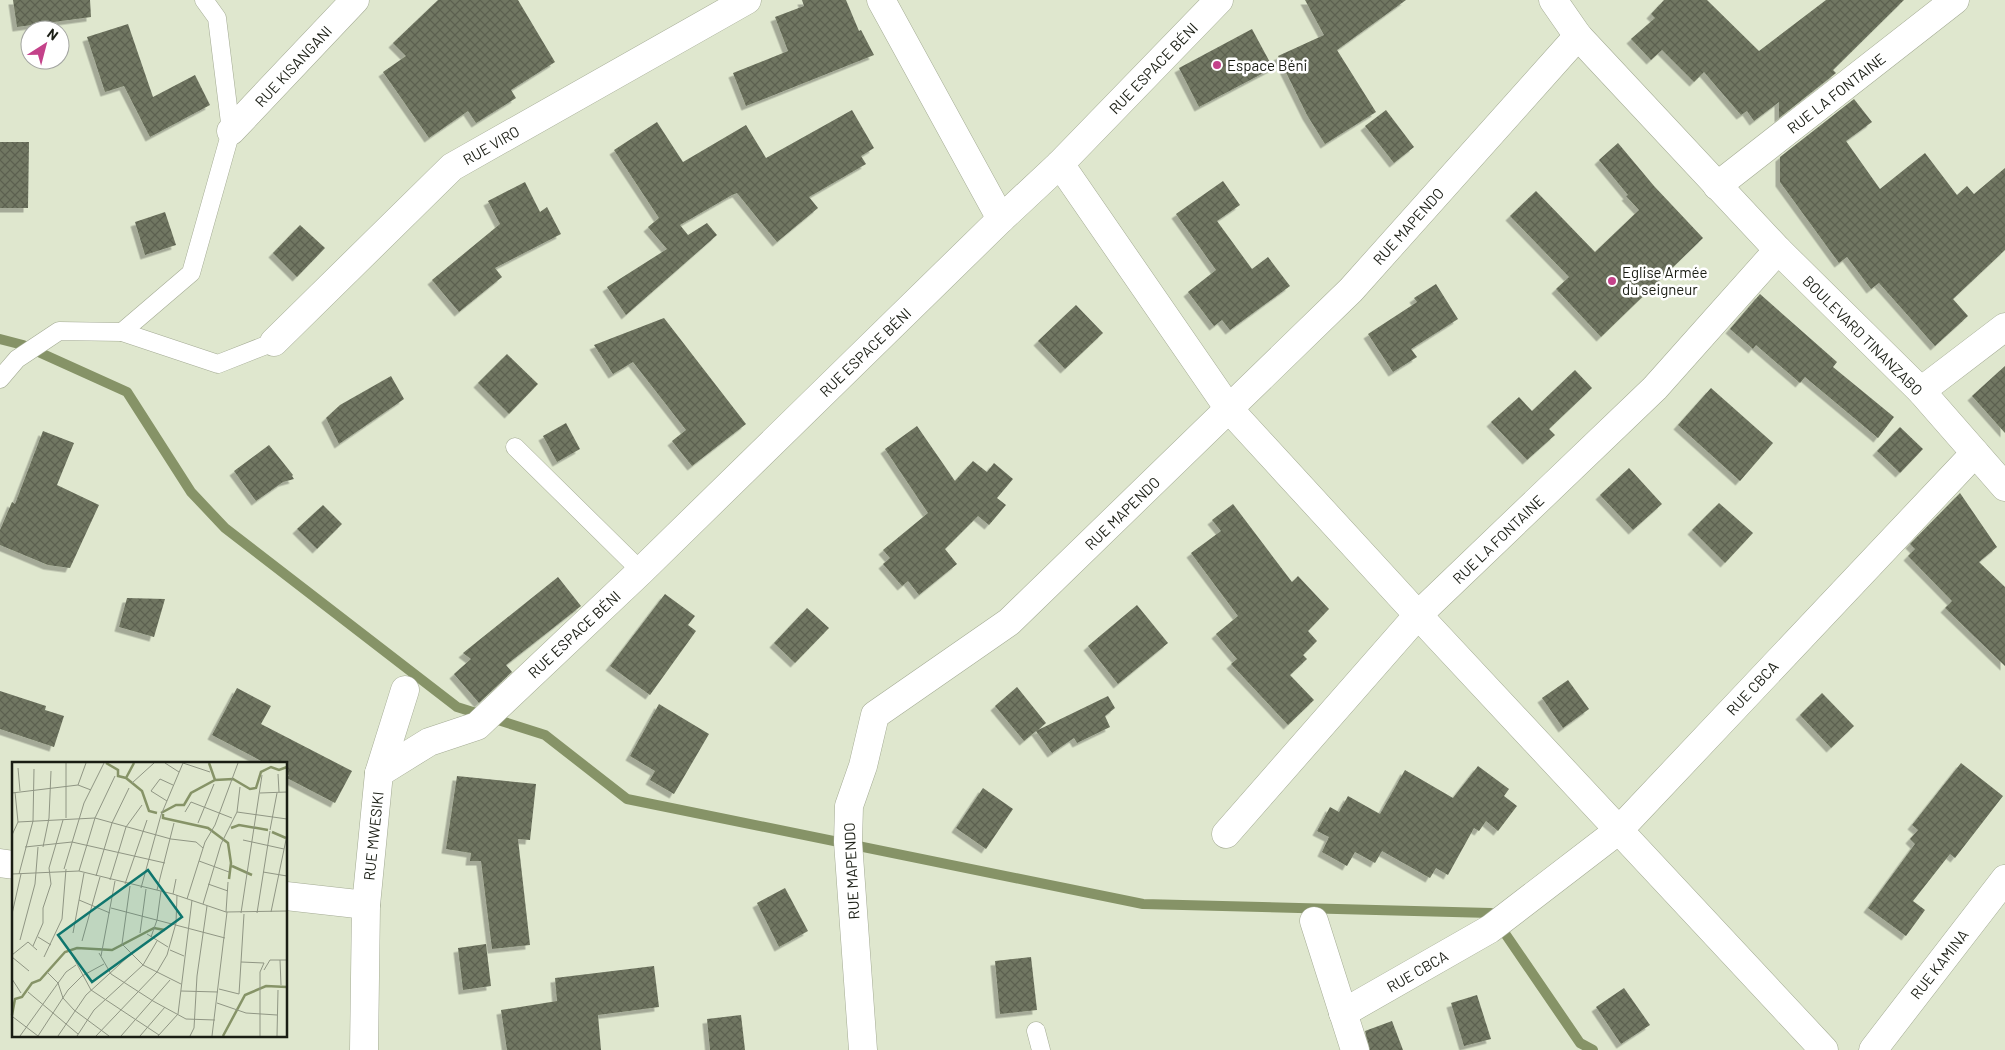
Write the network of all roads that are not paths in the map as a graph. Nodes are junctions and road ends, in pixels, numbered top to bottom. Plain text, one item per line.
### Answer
1 (204, 0) edge
2 (355, 0) edge
3 (748, 0) edge
4 (881, 0) edge
5 (1219, 0) edge
6 (1553, 0) edge
7 (1956, 0) edge
8 (1578, 36) junction
9 (231, 131) junction
10 (1060, 164) junction
11 (1717, 186) junction
12 (1001, 219) junction
13 (1778, 250) junction
14 (2005, 327) edge
15 (122, 332) junction
16 (274, 342) joint
17 (0, 379) edge
18 (1921, 391) junction
19 (1229, 409) junction
20 (515, 447) dead end
21 (1975, 453) junction
22 (2005, 488) edge
23 (641, 571) junction
24 (1418, 615) junction
25 (405, 690) dead end
26 (379, 773) junction
27 (1619, 830) junction
28 (1226, 834) dead end
29 (2005, 879) edge
30 (288, 896) edge
31 (366, 905) junction
32 (1314, 921) dead end
33 (1344, 1013) junction
34 (1036, 1031) dead end
35 (364, 1050) edge
36 (863, 1050) edge
37 (1041, 1050) edge
38 (1355, 1050) edge
39 (1824, 1050) edge
40 (1873, 1050) edge

1 - 9 lane
2 - 9 street, RUE KISANGANI
3 - 16 street, RUE VIRO
4 - 12 street
5 - 10 street, RUE ESPACE BÉNI
6 - 8 street, BOULEVARD TINANZABO
7 - 11 street, RUE LA FONTAINE
8 - 11 street, BOULEVARD TINANZABO
8 - 19 street, RUE MAPENDO
9 - 15 lane
10 - 12 street, RUE ESPACE BÉNI
10 - 19 street
11 - 13 street, BOULEVARD TINANZABO
12 - 23 street, RUE ESPACE BÉNI
13 - 18 street, BOULEVARD TINANZABO
13 - 24 street, RUE LA FONTAINE
14 - 18 street
15 - 16 lane
15 - 17 lane
18 - 21 street, BOULEVARD TINANZABO
19 - 24 street
19 - 36 street, RUE MAPENDO
20 - 23 lane
21 - 22 street, BOULEVARD TINANZABO
21 - 27 street, RUE CBCA
23 - 26 street, RUE ESPACE BÉNI
24 - 27 street
24 - 28 street, RUE LA FONTAINE
25 - 26 street, RUE MWESIKI
26 - 31 street, RUE MWESIKI
27 - 33 street, RUE CBCA
27 - 39 street
29 - 40 street, RUE KAMINA
30 - 31 street
31 - 35 street, RUE MWESIKI
32 - 33 street
33 - 38 street
34 - 37 lane

